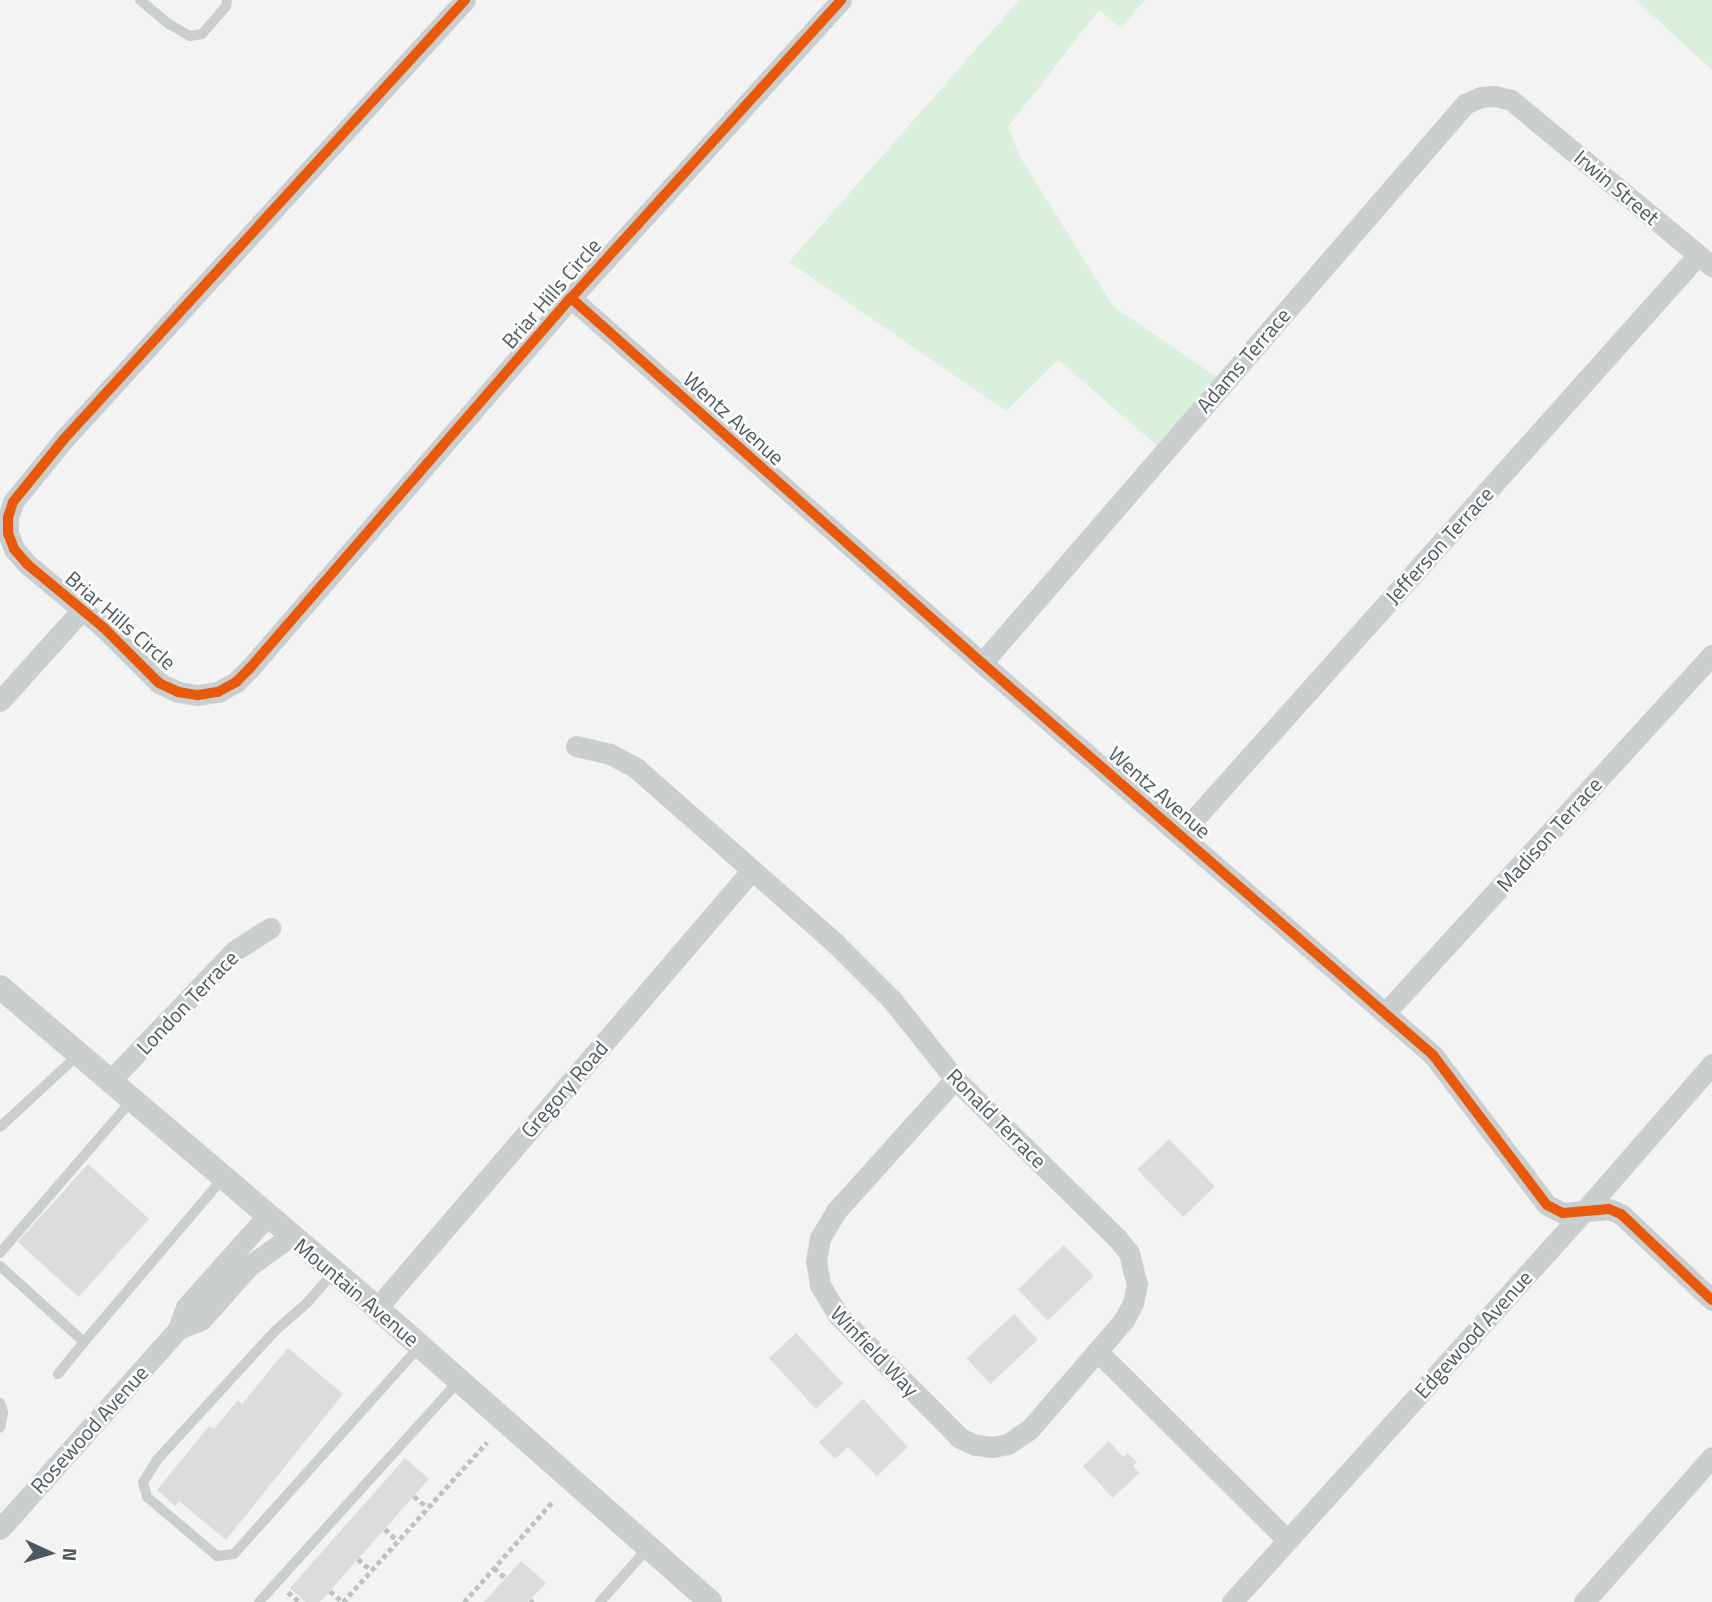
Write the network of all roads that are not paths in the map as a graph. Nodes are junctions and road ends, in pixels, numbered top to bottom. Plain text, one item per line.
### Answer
1 (140, 0) edge
2 (226, 0) edge
3 (465, 0) edge
4 (841, 0) edge
5 (1521, 108) joint
6 (1705, 261) edge
7 (571, 298) junction
8 (82, 610) junction
9 (1712, 655) edge
10 (982, 663) junction
11 (0, 701) edge
12 (576, 747) dead end
13 (1180, 835) junction
14 (752, 870) junction
15 (270, 928) dead end
16 (0, 987) edge
17 (1385, 1013) junction
18 (78, 1055) junction
19 (1712, 1064) edge
20 (955, 1079) junction
21 (109, 1082) junction
22 (131, 1101) junction
23 (0, 1128) edge
24 (223, 1178) junction
25 (1586, 1209) junction
26 (267, 1216) junction
27 (291, 1236) junction
28 (0, 1253) edge
29 (0, 1266) edge
30 (334, 1272) junction
31 (1712, 1300) edge
32 (377, 1308) junction
33 (178, 1329) junction
34 (84, 1342) junction
35 (420, 1346) junction
36 (1097, 1351) junction
37 (58, 1374) dead end
38 (459, 1381) junction
39 (0, 1403) edge
40 (0, 1428) edge
41 (1712, 1457) edge
42 (0, 1529) edge
43 (1287, 1540) junction
44 (648, 1548) junction
45 (259, 1602) edge
46 (600, 1602) edge
47 (710, 1602) edge
48 (1232, 1602) edge
49 (1584, 1602) edge

1 - 2 lane
3 - 8 street, Briar Hills Circle
4 - 7 street, Briar Hills Circle
5 - 6 street, Irwin Street
5 - 10 street, Adams Terrace
6 - 13 street, Jefferson Terrace
7 - 8 street, Briar Hills Circle
7 - 10 street, Wentz Avenue
8 - 11 street, Briar Hills Circle
9 - 17 street, Madison Terrace
10 - 13 street, Wentz Avenue
12 - 14 street, Ronald Terrace
13 - 17 street, Wentz Avenue
14 - 20 street, Ronald Terrace
14 - 32 street, Gregory Road
15 - 21 street, London Terrace
16 - 18 street, Mountain Avenue
17 - 25 street, Wentz Avenue
18 - 21 street, Mountain Avenue
18 - 23 lane
19 - 25 street, Edgewood Avenue
20 - 36 street, Ronald Terrace
20 - 36 street, Winfield Way
21 - 22 street, Mountain Avenue
22 - 24 street, Mountain Avenue
22 - 28 lane
24 - 26 street, Mountain Avenue
24 - 34 lane
25 - 31 street, Wentz Avenue
25 - 43 street, Edgewood Avenue
26 - 27 street, Mountain Avenue
26 - 33 street, Rosewood Avenue
27 - 30 street, Mountain Avenue
27 - 33 street, Rosewood Avenue
29 - 34 lane
30 - 32 street, Mountain Avenue
30 - 35 lane
32 - 35 street, Mountain Avenue
33 - 42 street, Rosewood Avenue
34 - 37 lane
35 - 38 street, Mountain Avenue
36 - 43 street
38 - 44 street, Mountain Avenue
38 - 45 lane
39 - 40 lane
41 - 49 street
43 - 48 street, Edgewood Avenue
44 - 46 lane
44 - 47 street, Mountain Avenue

